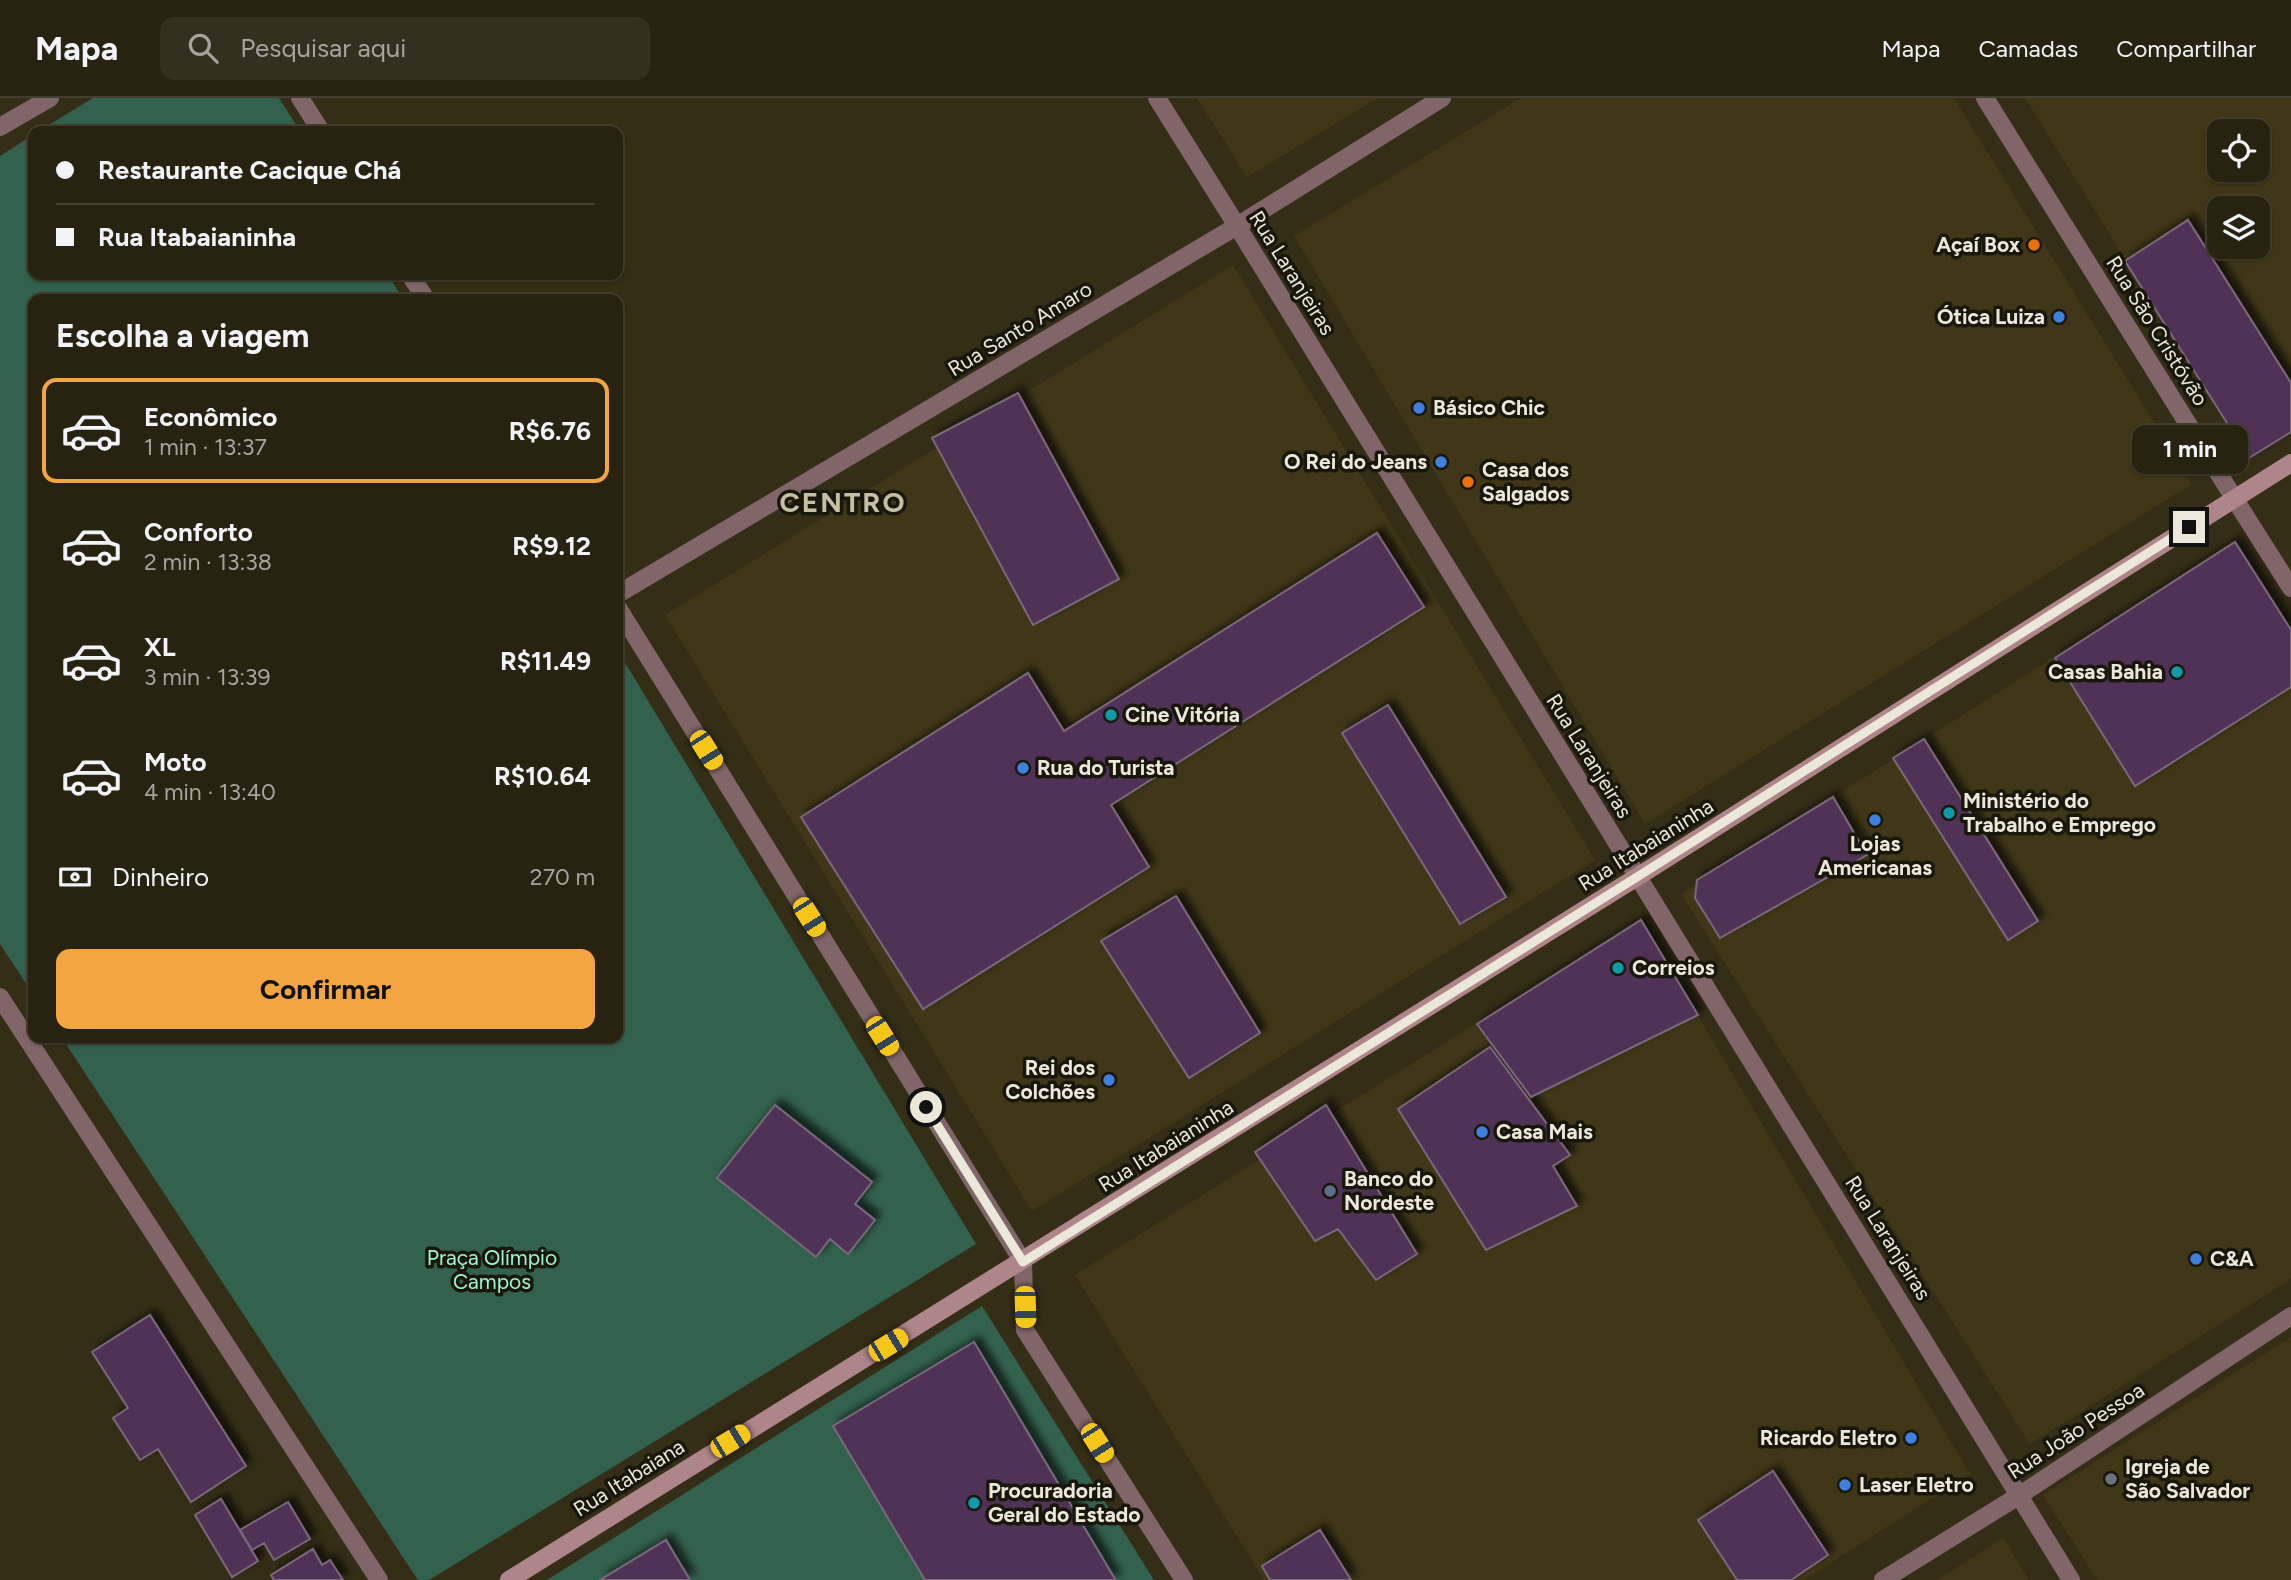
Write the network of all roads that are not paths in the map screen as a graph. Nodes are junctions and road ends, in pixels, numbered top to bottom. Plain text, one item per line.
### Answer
1 (50, 98) edge
2 (300, 98) edge
3 (1157, 98) edge
4 (1442, 98) edge
5 (1985, 98) edge
6 (318, 126) edge
7 (0, 127) edge
8 (1237, 226) junction
9 (2291, 463) edge
10 (2234, 498) junction
11 (2291, 588) edge
12 (623, 591) edge
13 (623, 616) edge
14 (1637, 877) junction
15 (0, 997) edge
16 (28, 1040) edge
17 (30, 1043) edge
18 (1023, 1262) junction
19 (2291, 1316) edge
20 (2020, 1495) junction
21 (379, 1580) edge
22 (509, 1580) edge
23 (1184, 1580) edge
24 (1883, 1580) edge
25 (2071, 1580) edge

1 - 7 street
2 - 6 street
3 - 8 street, Rua Laranjeiras
4 - 8 street, Rua Santo Amaro
5 - 10 street, Rua São Cristóvão
8 - 12 street, Rua Santo Amaro
8 - 14 street, Rua Laranjeiras
9 - 10 main road, Rua Itabaianinha
10 - 11 street, Rua São Cristóvão
10 - 14 main road, Rua Itabaianinha
13 - 18 street
14 - 18 main road, Rua Itabaianinha
14 - 20 street, Rua Laranjeiras
15 - 16 street
17 - 21 street
18 - 22 main road, Rua Itabaiana
18 - 23 street
19 - 20 street, Rua João Pessoa
20 - 24 street, Rua João Pessoa
20 - 25 street, Rua Laranjeiras

